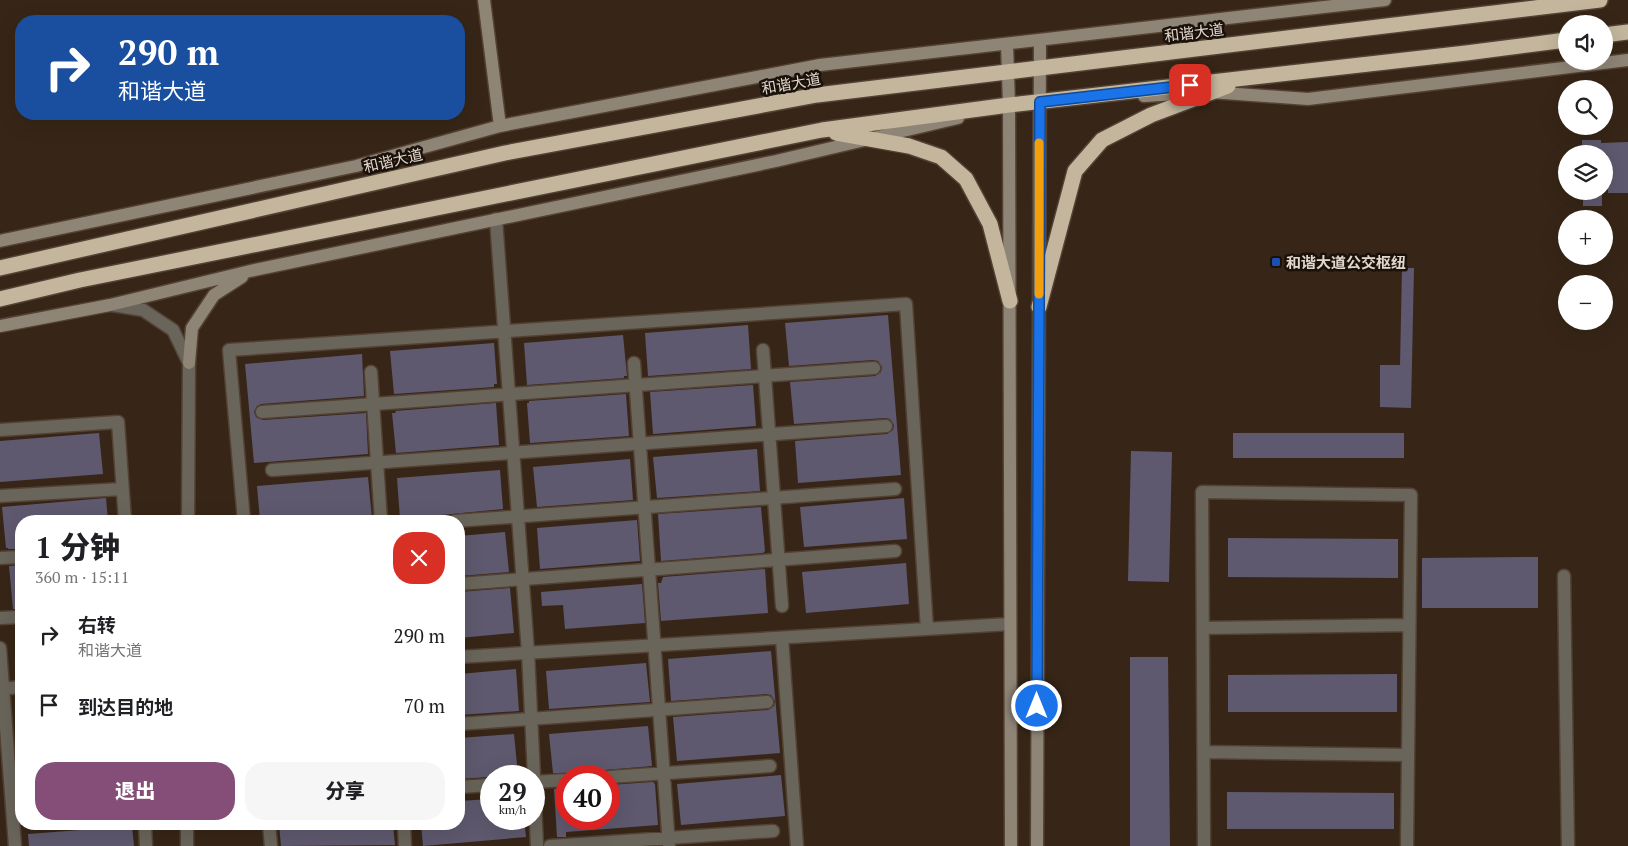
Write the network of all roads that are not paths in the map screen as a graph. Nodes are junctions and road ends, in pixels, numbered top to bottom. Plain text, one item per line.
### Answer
1 (484, 0) edge
2 (1385, 0) edge
3 (1600, 0) edge
4 (1628, 32) edge
5 (1613, 34) edge
6 (1040, 40) junction
7 (1558, 41) edge
8 (1007, 44) junction
9 (1628, 60) edge
10 (1040, 68) junction
11 (1008, 72) junction
12 (1247, 78) junction
13 (1210, 92) junction
14 (1040, 102) junction
15 (1009, 105) junction
16 (500, 126) junction
17 (822, 130) junction
18 (869, 139) junction
19 (496, 219) junction
20 (0, 241) edge
21 (0, 268) edge
22 (250, 271) junction
23 (0, 299) edge
24 (1010, 301) junction
25 (110, 305) junction
26 (1039, 306) junction
27 (0, 326) edge
28 (504, 331) junction
29 (763, 350) dead end
30 (189, 363) junction
31 (634, 363) dead end
32 (874, 368) dead end
33 (371, 372) dead end
34 (765, 376) junction
35 (636, 385) junction
36 (509, 394) junction
37 (373, 404) junction
38 (262, 412) dead end
39 (886, 426) dead end
40 (0, 430) edge
41 (769, 434) junction
42 (640, 444) junction
43 (513, 452) junction
44 (377, 462) junction
45 (272, 470) dead end
46 (122, 488) junction
47 (895, 489) dead end
48 (0, 496) edge
49 (774, 498) junction
50 (644, 507) junction
51 (124, 515) edge
52 (188, 515) edge
53 (243, 515) edge
54 (381, 515) edge
55 (518, 517) junction
56 (465, 520) edge
57 (895, 551) dead end
58 (15, 557) edge
59 (0, 558) edge
60 (778, 560) junction
61 (649, 570) junction
62 (1564, 576) dead end
63 (523, 579) junction
64 (465, 584) edge
65 (782, 606) dead end
66 (15, 617) edge
67 (0, 618) edge
68 (1010, 624) junction
69 (1410, 625) junction
70 (1203, 628) junction
71 (926, 629) junction
72 (782, 638) junction
73 (655, 645) junction
74 (0, 648) edge
75 (528, 652) junction
76 (465, 657) edge
77 (15, 688) edge
78 (1, 689) edge
79 (767, 702) dead end
80 (660, 710) junction
81 (531, 719) junction
82 (465, 724) edge
83 (1204, 752) junction
84 (1408, 755) junction
85 (10, 765) edge
86 (533, 765) edge
87 (770, 766) dead end
88 (664, 773) junction
89 (620, 776) edge
90 (480, 786) edge
91 (465, 787) edge
92 (15, 806) edge
93 (15, 823) edge
94 (0, 824) edge
95 (16, 830) edge
96 (145, 830) edge
97 (187, 830) edge
98 (270, 830) edge
99 (404, 830) edge
100 (536, 830) edge
101 (773, 831) dead end
102 (669, 842) edge
103 (15, 846) edge
104 (146, 846) edge
105 (187, 846) edge
106 (271, 846) edge
107 (405, 846) edge
108 (537, 846) edge
109 (550, 846) edge
110 (796, 846) edge
111 (1011, 846) edge
112 (1037, 846) edge
113 (1204, 846) edge
114 (1407, 846) edge
115 (1568, 846) edge

1 - 16 street
2 - 6 street
3 - 10 highway, 和谐大道
4 - 5 highway
6 - 8 street
6 - 10 street
7 - 12 highway
8 - 11 street
8 - 16 street
9 - 13 street
10 - 11 highway, 和谐大道
10 - 14 street
11 - 15 street
11 - 21 highway, 和谐大道
12 - 13 highway
12 - 14 highway
13 - 14 street
13 - 26 highway
14 - 15 highway
14 - 26 street
15 - 17 highway
15 - 18 street
15 - 24 street
16 - 20 street
17 - 18 highway
17 - 23 highway
18 - 19 street
18 - 24 highway
19 - 22 street
19 - 28 street
22 - 25 street
22 - 30 street
24 - 68 street
25 - 27 street
25 - 30 street
26 - 112 street
28 - 36 street
28 - 53 street
28 - 71 street
29 - 34 street
30 - 52 street
31 - 35 street
32 - 34 street
33 - 37 street
34 - 35 street
34 - 41 street
35 - 36 street
35 - 42 street
36 - 37 street
36 - 43 street
37 - 38 street
37 - 44 street
39 - 41 street
40 - 46 street
41 - 42 street
41 - 49 street
42 - 43 street
42 - 50 street
43 - 44 street
43 - 55 street
44 - 45 street
44 - 54 street
46 - 48 street
46 - 51 street
47 - 49 street
49 - 50 street
49 - 60 street
50 - 55 street
50 - 61 street
55 - 56 street
55 - 63 street
57 - 60 street
58 - 59 street
60 - 61 street
60 - 65 street
61 - 63 street
61 - 73 street
62 - 115 street
63 - 64 street
63 - 75 street
66 - 67 street
68 - 71 street
68 - 111 street
69 - 70 street
69 - 70 street
69 - 84 street
70 - 83 street
71 - 72 street
72 - 73 street
72 - 110 street
73 - 75 street
73 - 80 street
74 - 78 street
75 - 76 street
75 - 81 street
77 - 78 street
78 - 85 street
79 - 80 street
80 - 81 street
80 - 88 street
81 - 82 street
81 - 86 street
83 - 84 street
83 - 113 street
84 - 114 street
85 - 92 street
87 - 88 street
88 - 89 street
88 - 102 street
90 - 91 street
93 - 94 street
95 - 103 street
96 - 104 street
97 - 105 street
98 - 106 street
99 - 107 street
100 - 108 street
101 - 102 street
102 - 109 street

